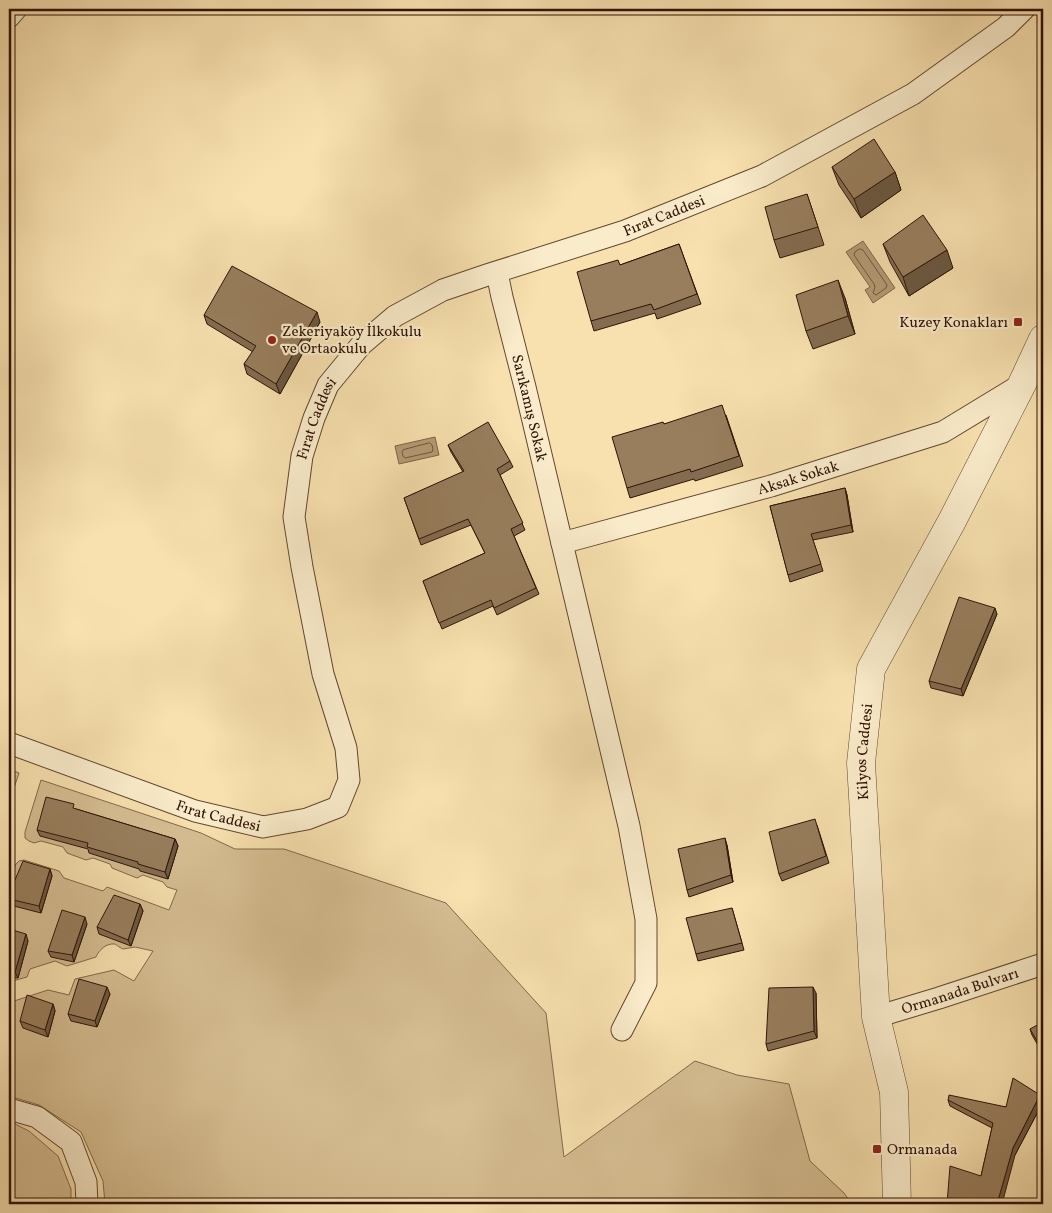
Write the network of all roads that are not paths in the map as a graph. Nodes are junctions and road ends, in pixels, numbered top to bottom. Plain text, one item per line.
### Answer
1 (16, 9) edge
2 (1024, 9) edge
3 (9, 17) edge
4 (497, 273) junction
5 (1043, 339) edge
6 (1022, 384) junction
7 (562, 543) junction
8 (9, 743) edge
9 (1043, 964) edge
10 (876, 1017) junction
11 (622, 1030) dead end
12 (9, 1109) edge
13 (87, 1204) edge
14 (897, 1204) edge

1 - 3 street
2 - 4 street, Fırat Caddesi
4 - 7 street, Sarıkamış Sokak
4 - 8 street, Fırat Caddesi
5 - 6 street, Kilyos Caddesi
6 - 7 street, Aksak Sokak
6 - 10 street, Kilyos Caddesi
7 - 11 street, Sarıkamış Sokak
9 - 10 street, Ormanada Bulvarı
10 - 14 street, Kilyos Caddesi
12 - 13 street

